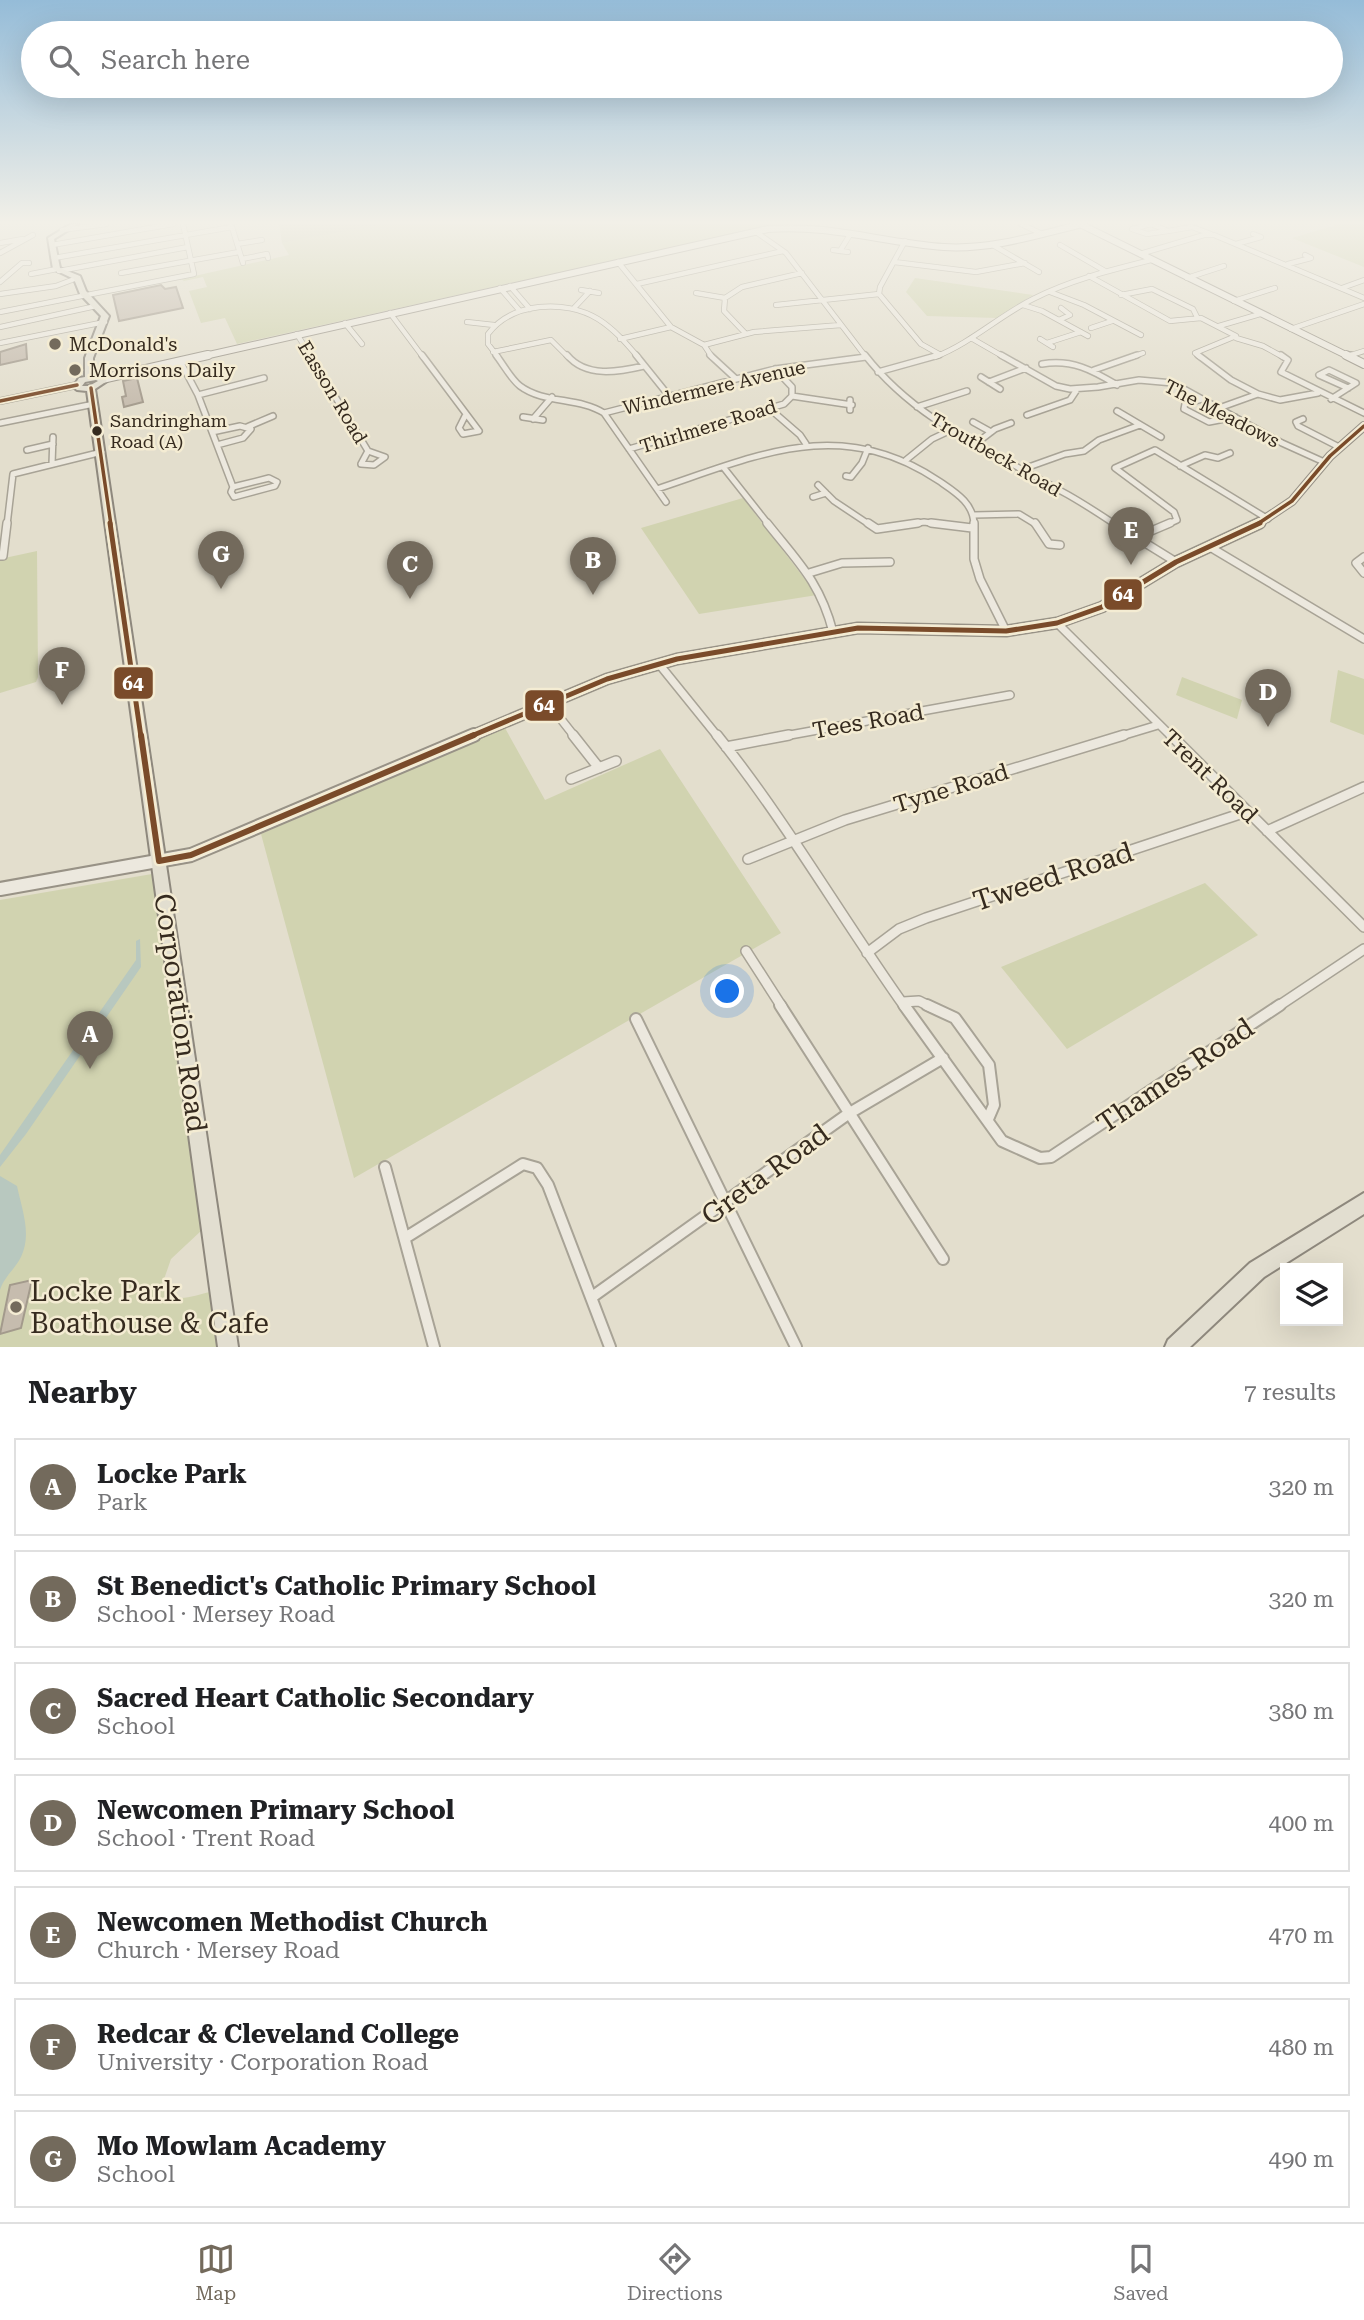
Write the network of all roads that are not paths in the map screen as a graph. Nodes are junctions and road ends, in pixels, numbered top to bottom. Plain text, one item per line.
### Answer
1 (50, 287) edge
2 (82, 287) edge
3 (128, 287) edge
4 (506, 287) edge
5 (511, 287) edge
6 (639, 287) edge
7 (743, 287) edge
8 (812, 287) edge
9 (880, 287) edge
10 (1062, 287) edge
11 (1107, 287) edge
12 (1204, 287) edge
13 (500, 288) junction
14 (1342, 288) edge
15 (1275, 289) dead end
16 (581, 290) dead end
17 (590, 291) junction
18 (1049, 292) junction
19 (599, 293) dead end
20 (696, 293) dead end
21 (879, 293) junction
22 (0, 294) edge
23 (86, 295) junction
24 (1120, 295) junction
25 (725, 298) junction
26 (1364, 298) edge
27 (822, 300) junction
28 (1234, 301) junction
29 (1364, 304) edge
30 (776, 305) dead end
31 (1023, 305) junction
32 (96, 306) junction
33 (574, 308) junction
34 (1060, 308) dead end
35 (530, 309) junction
36 (520, 311) junction
37 (0, 312) edge
38 (390, 313) junction
39 (1260, 314) junction
40 (1197, 317) junction
41 (1059, 320) junction
42 (1112, 321) junction
43 (105, 322) junction
44 (467, 322) dead end
45 (345, 323) junction
46 (841, 324) junction
47 (494, 325) junction
48 (1219, 326) junction
49 (0, 327) edge
50 (671, 327) junction
51 (1091, 328) dead end
52 (1291, 329) junction
53 (1081, 332) junction
54 (745, 333) junction
55 (297, 334) junction
56 (1141, 335) dead end
57 (1088, 336) dead end
58 (971, 338) junction
59 (1236, 338) junction
60 (620, 339) junction
61 (1040, 339) dead end
62 (0, 343) edge
63 (1047, 343) junction
64 (362, 344) dead end
65 (704, 345) junction
66 (1053, 346) dead end
67 (1016, 351) dead end
68 (1364, 351) edge
69 (494, 352) junction
70 (1119, 353) dead end
71 (1143, 353) dead end
72 (939, 354) junction
73 (1051, 354) dead end
74 (1004, 355) junction
75 (1348, 356) junction
76 (866, 357) junction
77 (1127, 358) junction
78 (1062, 360) junction
79 (180, 361) junction
80 (1042, 364) dead end
81 (1364, 364) edge
82 (644, 366) junction
83 (1026, 368) junction
84 (775, 369) junction
85 (1094, 370) junction
86 (878, 372) junction
87 (89, 377) junction
88 (981, 377) dead end
89 (264, 378) dead end
90 (735, 378) junction
91 (102, 379) junction
92 (989, 382) junction
93 (77, 385) junction
94 (1117, 385) junction
95 (960, 387) dead end
96 (92, 388) junction
97 (1348, 388) junction
98 (1000, 389) dead end
99 (967, 391) junction
100 (1076, 391) junction
101 (1318, 393) junction
102 (1258, 394) junction
103 (198, 395) junction
104 (669, 396) junction
105 (973, 396) dead end
106 (551, 397) junction
107 (792, 397) junction
108 (1331, 398) junction
109 (1202, 399) junction
110 (0, 401) edge
111 (94, 404) junction
112 (851, 405) dead end
113 (917, 407) junction
114 (1219, 408) junction
115 (770, 409) junction
116 (1117, 411) dead end
117 (1037, 412) junction
118 (604, 413) junction
119 (1364, 413) edge
120 (466, 414) junction
121 (1027, 415) dead end
122 (273, 416) dead end
123 (523, 417) dead end
124 (1235, 417) junction
125 (1046, 418) dead end
126 (533, 419) junction
127 (1303, 419) dead end
128 (543, 420) dead end
129 (973, 422) dead end
130 (0, 423) edge
131 (1012, 423) dead end
132 (1140, 425) junction
133 (1364, 426) edge
134 (247, 427) junction
135 (949, 431) junction
136 (212, 432) junction
137 (991, 432) junction
138 (53, 437) dead end
139 (1161, 437) dead end
140 (53, 444) junction
141 (806, 444) junction
142 (217, 445) junction
143 (974, 445) junction
144 (1339, 447) junction
145 (868, 448) junction
146 (629, 449) junction
147 (27, 450) dead end
148 (368, 451) dead end
149 (102, 452) junction
150 (1230, 453) dead end
151 (906, 460) junction
152 (1324, 462) junction
153 (52, 464) junction
154 (1180, 466) junction
155 (724, 468) junction
156 (1023, 469) junction
157 (846, 476) dead end
158 (818, 485) dead end
159 (233, 487) junction
160 (657, 489) junction
161 (826, 493) junction
162 (813, 497) dead end
163 (666, 502) dead end
164 (974, 515) junction
165 (1268, 519) junction
166 (972, 528) junction
167 (1138, 537) junction
168 (1060, 545) dead end
169 (1210, 547) junction
170 (0, 556) edge
171 (1364, 557) edge
172 (890, 562) dead end
173 (1176, 562) junction
174 (808, 573) junction
175 (1364, 573) edge
176 (1057, 624) junction
177 (1006, 631) junction
178 (833, 632) junction
179 (1364, 639) edge
180 (659, 664) junction
181 (1010, 695) dead end
182 (549, 704) junction
183 (1158, 725) junction
184 (726, 747) junction
185 (616, 761) dead end
186 (598, 768) junction
187 (571, 779) dead end
188 (1364, 787) edge
189 (1246, 812) junction
190 (1267, 831) junction
191 (794, 840) junction
192 (748, 859) dead end
193 (159, 861) junction
194 (0, 889) edge
195 (1364, 927) edge
196 (1364, 949) edge
197 (746, 951) dead end
198 (867, 953) junction
199 (903, 1002) junction
200 (636, 1019) dead end
201 (943, 1058) junction
202 (848, 1114) junction
203 (988, 1119) junction
204 (385, 1167) dead end
205 (727, 1203) junction
206 (1364, 1203) edge
207 (405, 1238) junction
208 (943, 1259) dead end
209 (592, 1297) junction
210 (228, 1347) edge
211 (434, 1347) edge
212 (610, 1347) edge
213 (796, 1347) edge
214 (1175, 1347) edge

1 - 22 street
2 - 23 main road
3 - 23 street
4 - 13 street
5 - 35 street
6 - 50 street
7 - 25 street
8 - 27 street, Troutbeck Road
9 - 21 street
10 - 18 street
11 - 24 street
12 - 28 street
13 - 36 street
13 - 38 street
14 - 26 street
15 - 28 street
16 - 17 street
17 - 19 street
17 - 33 street
18 - 31 street
18 - 42 street
20 - 25 street
21 - 27 street
21 - 72 street
23 - 32 main road
23 - 37 street
24 - 40 street
24 - 40 street
25 - 54 street
27 - 30 street
27 - 46 street, Troutbeck Road
28 - 39 street
29 - 52 street
31 - 41 street
31 - 58 street
32 - 43 main road
32 - 49 street
33 - 35 street
33 - 60 street
34 - 41 street
35 - 36 street
36 - 47 street
38 - 45 street
38 - 120 street
39 - 48 street
39 - 52 street
40 - 48 street
41 - 53 street
42 - 51 street
42 - 56 street
43 - 62 street
43 - 87 main road
44 - 47 street
45 - 55 street
45 - 64 street
46 - 54 street
46 - 76 street, Troutbeck Road
47 - 69 street
48 - 59 street
50 - 60 street
50 - 65 street
52 - 75 street
53 - 57 street
53 - 63 street
54 - 65 street
55 - 79 street
55 - 148 street, Easson Road
58 - 72 street
58 - 74 street
59 - 101 street
59 - 102 street
60 - 82 street
61 - 63 street
63 - 66 street
65 - 90 street
67 - 74 street
68 - 75 street
69 - 82 street
69 - 106 street
70 - 77 street
71 - 77 street
72 - 86 street
73 - 78 street
74 - 83 street
75 - 81 street
76 - 84 street, Windermere Avenue
76 - 86 street, Troutbeck Road
77 - 85 street
78 - 80 street
78 - 85 street
79 - 91 street
79 - 103 street
82 - 104 street
83 - 92 street
83 - 100 street
84 - 90 street, Windermere Avenue
84 - 107 street, Thirlmere Road
85 - 94 street
86 - 113 street, Troutbeck Road
87 - 91 main road
87 - 93 main road
88 - 92 street
89 - 103 street
90 - 104 street, Windermere Avenue
91 - 96 main road
92 - 98 street
93 - 96 main road
93 - 110 street
94 - 100 street, The Meadows
94 - 109 street, The Meadows
95 - 99 street
96 - 111 main road, Corporation Road
97 - 97 street
97 - 108 street
99 - 105 street
99 - 113 street
100 - 117 street
101 - 102 street
101 - 108 street
102 - 114 street
103 - 136 street
104 - 118 street, Windermere Avenue
106 - 118 street
106 - 126 street
107 - 112 street
107 - 115 street, Thirlmere Road
108 - 119 street
109 - 114 street, The Meadows
109 - 124 street
111 - 130 street
111 - 149 main road, Corporation Road
113 - 135 street, Troutbeck Road
114 - 124 street, The Meadows
115 - 141 street
115 - 146 street, Thirlmere Road
116 - 132 street
117 - 121 street
117 - 125 street
118 - 146 street
120 - 120 street
122 - 134 street
123 - 126 street
124 - 152 street, The Meadows
126 - 128 street
127 - 144 street
129 - 137 street
131 - 137 street
132 - 139 street
132 - 156 street
133 - 144 street
134 - 136 street
134 - 142 street
135 - 143 street, Troutbeck Road
135 - 151 street
136 - 142 street
137 - 143 street
138 - 140 street
140 - 147 street
140 - 153 street
141 - 145 street
141 - 155 street
142 - 159 street
143 - 156 street, Troutbeck Road
144 - 152 street
145 - 151 street
145 - 157 street
146 - 160 street
149 - 153 street
149 - 193 main road, Corporation Road
150 - 154 street
151 - 164 street
152 - 165 street
153 - 170 street
154 - 165 street
154 - 167 street
155 - 160 street
155 - 174 street
156 - 167 street, Troutbeck Road
158 - 161 street
159 - 159 street
160 - 163 street
161 - 162 street
161 - 166 street
164 - 166 street
164 - 168 street
165 - 169 street
166 - 177 street
167 - 173 street, Troutbeck Road
169 - 173 street
169 - 179 street
171 - 175 street
172 - 174 street
173 - 176 street
174 - 178 street
176 - 177 street
176 - 183 street, Trent Road
177 - 178 street
178 - 180 street
180 - 182 street
180 - 184 street, Thames Road
181 - 184 street, Tees Road
182 - 186 street
182 - 193 street
183 - 189 street, Trent Road
183 - 191 street, Tyne Road
184 - 191 street, Thames Road
185 - 186 street
186 - 187 street
188 - 190 street
189 - 190 street, Trent Road
189 - 198 street, Tweed Road
190 - 195 street, Trent Road
191 - 192 street, Tyne Road
191 - 198 street, Thames Road
193 - 194 street
193 - 210 main road, Corporation Road
196 - 203 street, Thames Road
197 - 202 street
198 - 199 street, Thames Road
199 - 201 street, Thames Road
199 - 203 street
200 - 205 street
201 - 202 street, Greta Road
201 - 203 street, Thames Road
202 - 205 street, Greta Road
202 - 208 street
204 - 207 street
205 - 209 street, Greta Road
205 - 213 street
206 - 214 main road
207 - 209 street
207 - 211 street
209 - 212 street

